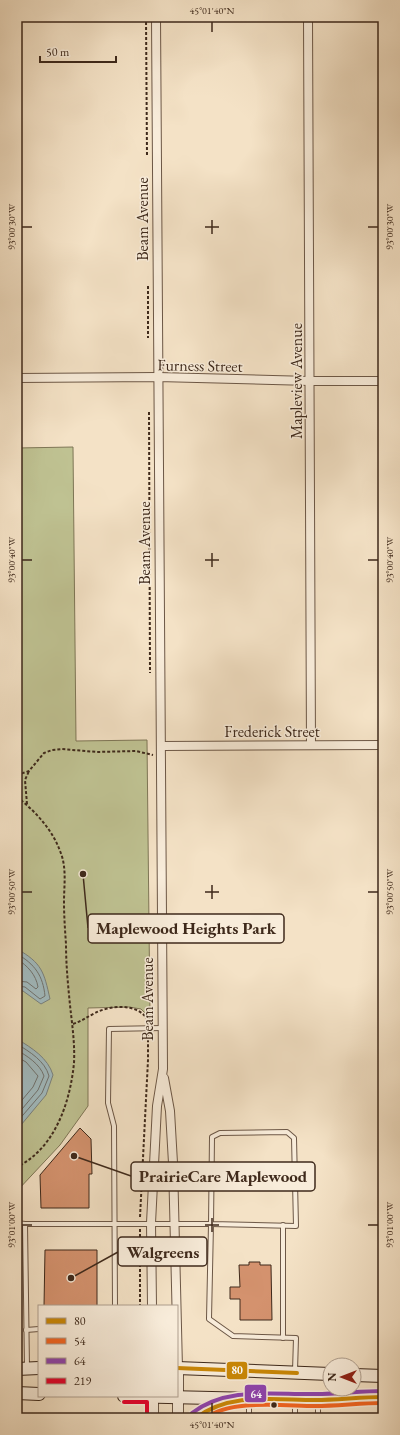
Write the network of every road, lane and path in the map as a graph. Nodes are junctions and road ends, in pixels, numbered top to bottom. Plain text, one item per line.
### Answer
1 (156, 17) edge
2 (308, 17) edge
3 (158, 377) junction
4 (17, 378) edge
5 (383, 380) edge
6 (310, 381) junction
7 (311, 745) junction
8 (383, 745) edge
9 (161, 746) junction
10 (161, 757) junction
11 (30, 771) junction
12 (17, 775) edge
13 (17, 797) edge
14 (27, 804) junction
15 (73, 1024) junction
16 (162, 1028) junction
17 (148, 1029) junction
18 (163, 1070) junction
19 (17, 1167) edge
20 (17, 1223) edge
21 (115, 1223) junction
22 (140, 1223) junction
23 (151, 1223) junction
24 (25, 1224) junction
25 (174, 1224) junction
26 (211, 1224) junction
27 (283, 1226) junction
28 (115, 1305) edge
29 (140, 1305) edge
30 (152, 1305) edge
31 (177, 1305) edge
32 (38, 1329) edge
33 (26, 1330) junction
34 (283, 1338) junction
35 (178, 1368) edge
36 (28, 1369) edge
37 (295, 1373) junction
38 (322, 1374) edge
39 (362, 1375) edge
40 (383, 1376) edge
41 (17, 1393) edge
42 (38, 1394) edge
43 (154, 1397) edge
44 (178, 1397) junction
45 (383, 1397) edge
46 (249, 1399) junction
47 (295, 1400) junction
48 (318, 1400) junction
49 (154, 1418) edge
50 (178, 1418) edge
51 (196, 1418) edge
52 (249, 1418) edge
53 (295, 1418) edge
54 (318, 1418) edge

1 - 3 street, Beam Avenue
2 - 6 street, Mapleview Avenue
3 - 4 street, Furness Street
3 - 6 street, Furness Street
3 - 9 street, Beam Avenue
5 - 6 street, Furness Street
6 - 7 street, Mapleview Avenue
7 - 8 street, Frederick Street
7 - 9 street, Frederick Street
9 - 10 street, Beam Avenue
10 - 11 path
10 - 16 street, Beam Avenue
11 - 12 path
11 - 14 path
13 - 14 path
14 - 15 path
15 - 17 path
15 - 19 path
16 - 17 lane
16 - 18 street, Beam Avenue
17 - 21 lane
17 - 22 path
18 - 23 street, Beam Avenue
18 - 25 street, Beam Avenue
20 - 24 lane
21 - 22 lane
21 - 24 lane
21 - 28 lane
22 - 23 lane
22 - 29 path
23 - 25 lane
23 - 30 street, Beam Avenue
24 - 33 lane
25 - 26 lane
25 - 31 street, Beam Avenue
26 - 27 lane
26 - 27 lane
26 - 34 lane
27 - 34 lane
32 - 33 lane
33 - 36 lane
34 - 37 lane
35 - 37 main road
35 - 44 street, Beam Avenue
37 - 38 main road
39 - 40 main road
41 - 42 main road
43 - 49 street
44 - 46 main road
44 - 50 street, Beam Avenue
45 - 48 main road
46 - 47 main road
46 - 51 main road
46 - 52 lane
47 - 48 main road
47 - 53 lane
48 - 54 lane

